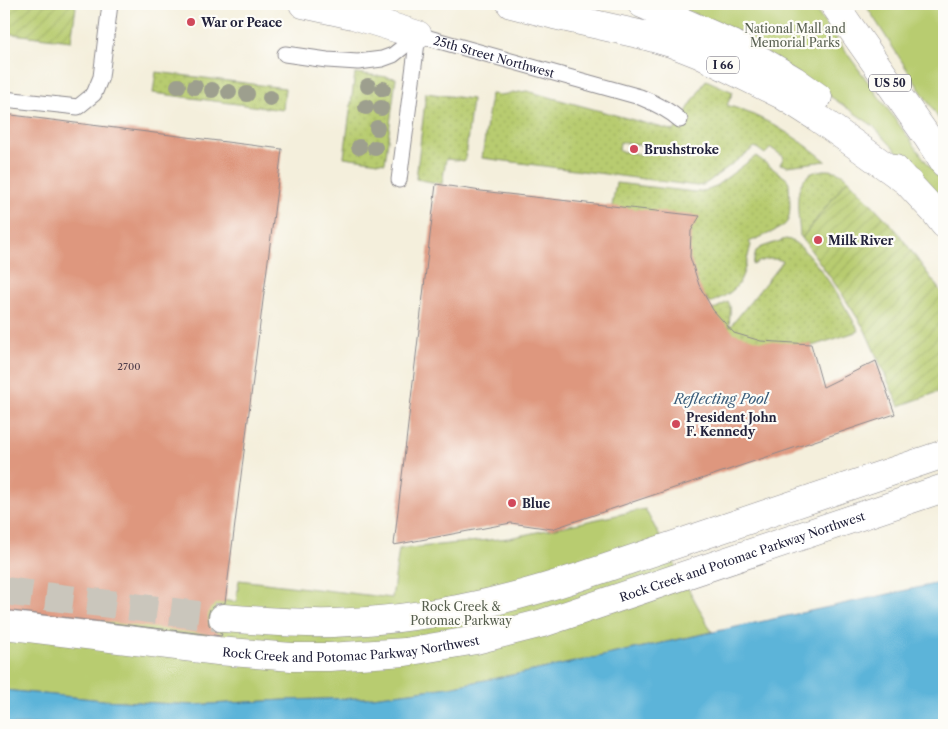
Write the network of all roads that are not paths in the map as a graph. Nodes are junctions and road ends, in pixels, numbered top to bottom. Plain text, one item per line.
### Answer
1 (110, 4) edge
2 (303, 4) edge
3 (511, 4) edge
4 (642, 4) edge
5 (834, 4) edge
6 (418, 35) junction
7 (285, 54) dead end
8 (4, 99) edge
9 (680, 120) dead end
10 (944, 164) edge
11 (400, 180) dead end
12 (909, 183) junction
13 (944, 224) edge
14 (944, 454) edge
15 (944, 488) edge
16 (224, 618) tunnel mouth
17 (4, 625) edge

1 - 8 lane
2 - 6 main road, 25th Street Northwest
3 - 12 main road, I 66
4 - 12 main road
5 - 10 main road, US 50
6 - 7 lane
6 - 9 lane, 25th Street Northwest
6 - 11 lane
12 - 13 main road, I 66
14 - 16 main road, Rock Creek and Potomac Parkway Northwest
15 - 17 main road, Rock Creek and Potomac Parkway Northwest

